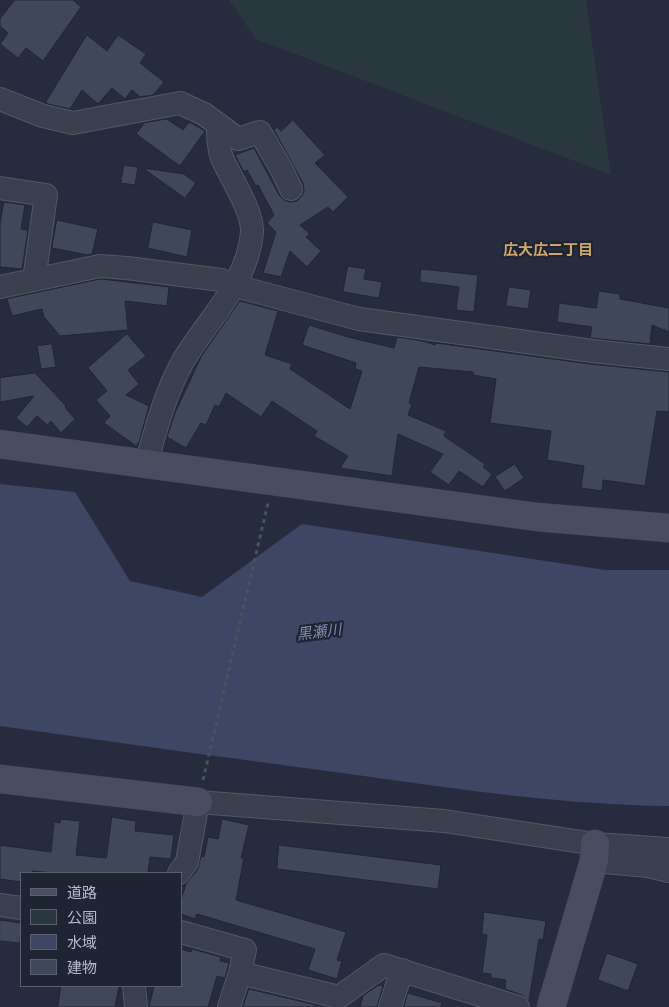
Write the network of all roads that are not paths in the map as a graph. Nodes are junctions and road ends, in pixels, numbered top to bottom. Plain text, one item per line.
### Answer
1 (0, 99) edge
2 (218, 124) junction
3 (0, 188) edge
4 (291, 189) dead end
5 (34, 280) junction
6 (234, 286) junction
7 (0, 288) edge
8 (669, 359) edge
9 (0, 444) edge
10 (146, 464) junction
11 (669, 528) edge
12 (0, 779) edge
13 (200, 793) junction
14 (669, 849) edge
15 (594, 852) junction
16 (669, 870) edge
17 (181, 872) edge
18 (0, 905) edge
19 (20, 908) edge
20 (182, 932) edge
21 (402, 970) junction
22 (240, 973) junction
23 (134, 987) edge
24 (136, 1007) edge
25 (229, 1007) edge
26 (390, 1007) edge
27 (518, 1007) edge
28 (551, 1007) edge

1 - 2 street
2 - 4 street
2 - 6 street
3 - 5 street
5 - 6 street
5 - 7 street
6 - 8 street
6 - 10 street
9 - 10 street
10 - 11 street
12 - 13 street
13 - 15 street
13 - 17 street
14 - 15 street
15 - 16 street
15 - 28 street
18 - 19 street
20 - 22 street
21 - 22 street
21 - 26 street
21 - 27 street
22 - 25 street
23 - 24 street

